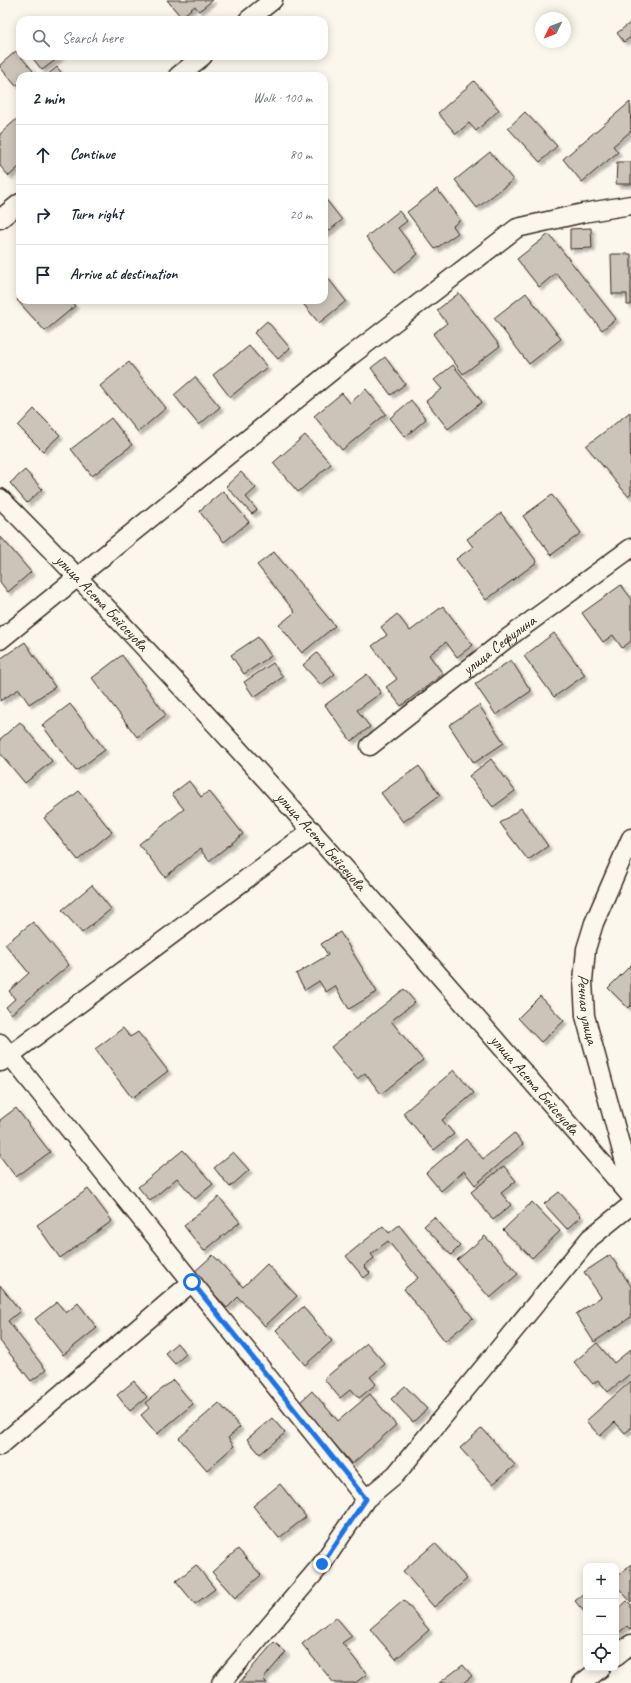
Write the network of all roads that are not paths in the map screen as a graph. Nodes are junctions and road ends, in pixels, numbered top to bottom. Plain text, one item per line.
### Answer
1 (269, 1) edge
2 (252, 16) edge
3 (198, 60) edge
4 (183, 72) edge
5 (631, 205) edge
6 (16, 206) edge
7 (0, 219) edge
8 (0, 498) edge
9 (631, 548) edge
10 (78, 577) junction
11 (0, 640) edge
12 (370, 746) dead end
13 (312, 830) junction
14 (631, 838) edge
15 (3, 1053) edge
16 (631, 1184) edge
17 (631, 1196) edge
18 (631, 1205) edge
19 (192, 1282) junction
20 (0, 1446) edge
21 (366, 1499) junction
22 (631, 1644) edge
23 (619, 1654) edge
24 (597, 1671) edge
25 (221, 1683) edge
26 (582, 1683) edge

1 - 2 street
3 - 4 street
5 - 10 street
6 - 7 street
8 - 10 street, улица Асета Бейсеуова
9 - 12 street, улица Сефулина
10 - 11 street
10 - 13 street, улица Асета Бейсеуова
13 - 15 street
13 - 17 street, улица Асета Бейсеуова
14 - 16 street, Речная улица
15 - 19 street
18 - 21 street
19 - 20 street
19 - 21 street
21 - 25 street
22 - 23 street
24 - 26 street

